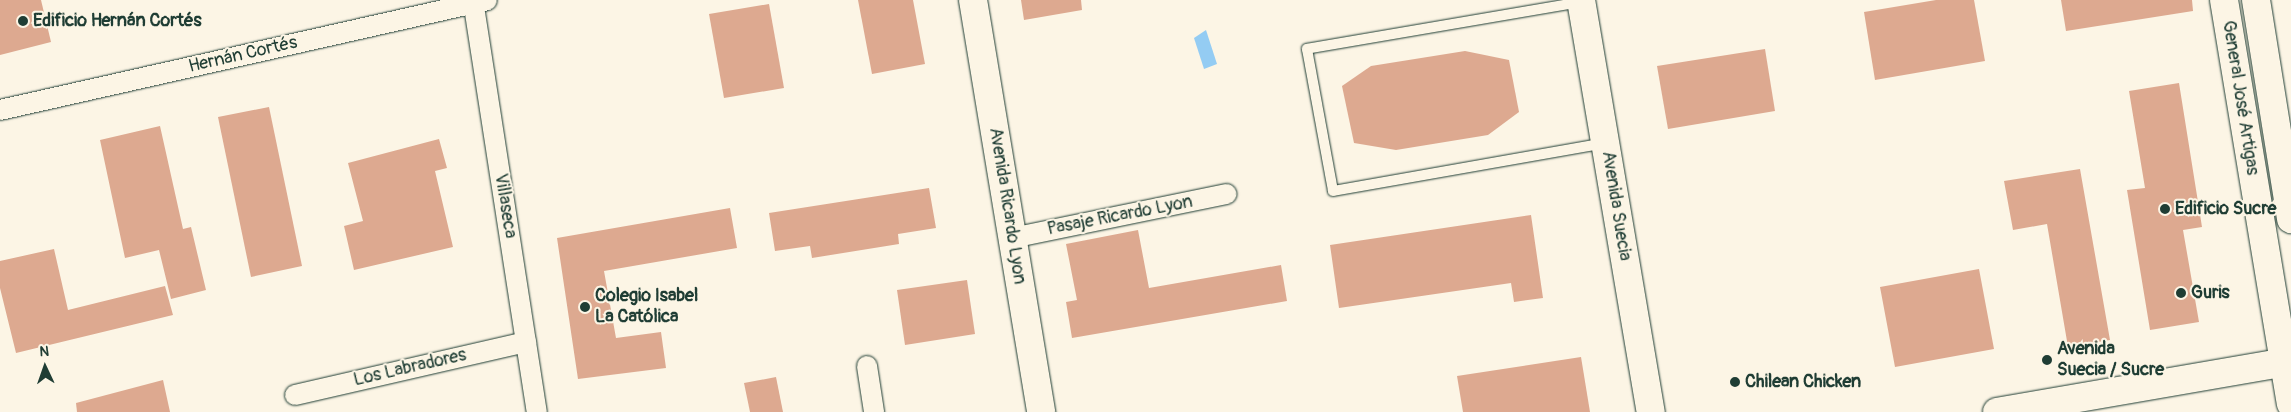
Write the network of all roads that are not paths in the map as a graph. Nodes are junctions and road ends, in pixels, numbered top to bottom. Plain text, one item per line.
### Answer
1 (973, 0) edge
2 (2224, 0) edge
3 (2256, 0) edge
4 (478, 1) edge
5 (1582, 1) edge
6 (0, 110) edge
7 (1606, 143) junction
8 (1227, 194) dead end
9 (2291, 218) edge
10 (1012, 238) junction
11 (526, 342) junction
12 (2287, 362) edge
13 (868, 366) dead end
14 (295, 395) dead end
15 (2291, 403) edge
16 (537, 412) edge
17 (874, 412) edge
18 (1041, 412) edge
19 (1650, 412) edge
20 (1997, 412) edge

1 - 10 street, Avenida Ricardo Lyon
2 - 12 street, General José Artigas
3 - 9 street, General José Artigas
4 - 6 street, Hernán Cortés
4 - 11 street, Villaseca
5 - 7 street, Avenida Suecia
5 - 7 lane
7 - 19 street, Avenida Suecia
8 - 10 street, Pasaje Ricardo Lyon
10 - 18 street, Avenida Ricardo Lyon
11 - 14 street, Los Labradores
11 - 16 street, Villaseca
12 - 15 street, General José Artigas
12 - 20 street
13 - 17 street

